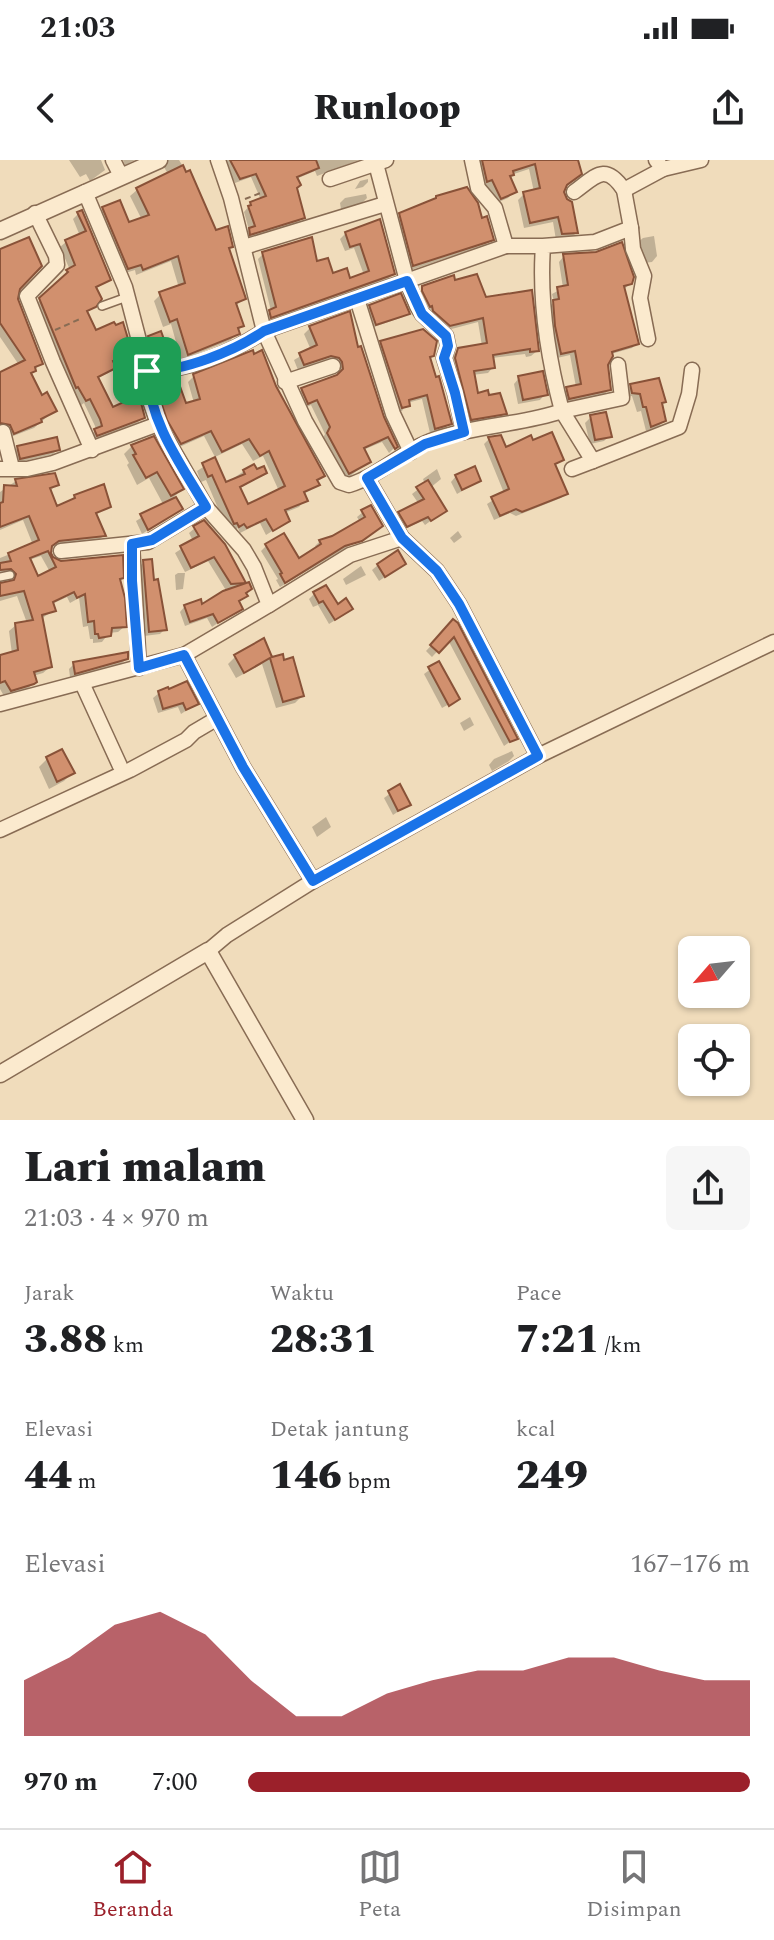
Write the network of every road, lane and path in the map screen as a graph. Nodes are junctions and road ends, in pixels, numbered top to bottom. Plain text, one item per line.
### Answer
1 (113, 160) edge
2 (218, 160) edge
3 (472, 160) edge
4 (701, 160) edge
5 (154, 161) edge
6 (379, 161) edge
7 (660, 164) edge
8 (121, 176) junction
9 (330, 179) dead end
10 (624, 190) junction
11 (85, 192) junction
12 (263, 192) dead end
13 (574, 192) dead end
14 (233, 203) junction
15 (385, 204) junction
16 (35, 213) junction
17 (631, 228) junction
18 (0, 231) edge
19 (506, 246) junction
20 (543, 246) junction
21 (244, 247) junction
22 (407, 281) junction
23 (127, 297) junction
24 (357, 299) junction
25 (102, 306) dead end
26 (80, 319) dead end
27 (264, 331) junction
28 (43, 336) junction
29 (648, 339) dead end
30 (618, 365) dead end
31 (333, 366) dead end
32 (692, 370) dead end
33 (147, 371) junction
34 (285, 382) junction
35 (562, 411) junction
36 (158, 424) junction
37 (3, 432) dead end
38 (464, 432) junction
39 (92, 450) junction
40 (411, 452) junction
41 (593, 461) junction
42 (6, 469) edge
43 (572, 469) dead end
44 (367, 478) junction
45 (206, 507) junction
46 (402, 538) junction
47 (132, 544) junction
48 (61, 551) dead end
49 (10, 575) dead end
50 (0, 577) edge
51 (269, 605) junction
52 (774, 642) edge
53 (184, 655) junction
54 (139, 668) junction
55 (82, 683) junction
56 (0, 704) edge
57 (216, 719) junction
58 (538, 756) junction
59 (120, 766) dead end
60 (0, 830) edge
61 (313, 881) junction
62 (208, 951) junction
63 (0, 1074) edge
64 (305, 1120) edge

1 - 8 street
2 - 14 street
3 - 19 street
4 - 7 street
5 - 8 street
6 - 9 street
6 - 15 street
7 - 10 street
8 - 11 street
10 - 13 street
10 - 17 street
11 - 16 street
11 - 23 street
12 - 14 path
14 - 21 street
15 - 21 street
15 - 22 street
16 - 18 street
16 - 28 street
17 - 20 street
17 - 29 street
19 - 20 street
19 - 22 street
20 - 35 street
21 - 27 street
22 - 24 street
22 - 38 street
23 - 25 lane
23 - 33 street
24 - 27 street
24 - 40 street
26 - 28 path
27 - 33 street
27 - 34 street
28 - 39 street
30 - 35 street
31 - 34 street
32 - 41 street
33 - 36 street
34 - 44 street
35 - 38 street
35 - 41 street
36 - 39 street
36 - 45 street
37 - 42 street
38 - 40 street
39 - 42 street
40 - 44 street
41 - 43 street
44 - 46 street
45 - 47 street
45 - 51 street
46 - 51 street
46 - 58 street
47 - 48 street
47 - 54 street
49 - 50 lane
51 - 53 street
52 - 58 street
53 - 54 street
53 - 57 street
54 - 55 street
55 - 56 street
55 - 59 street
57 - 60 street
57 - 61 street
58 - 61 street
61 - 62 street
62 - 63 street
62 - 64 street

